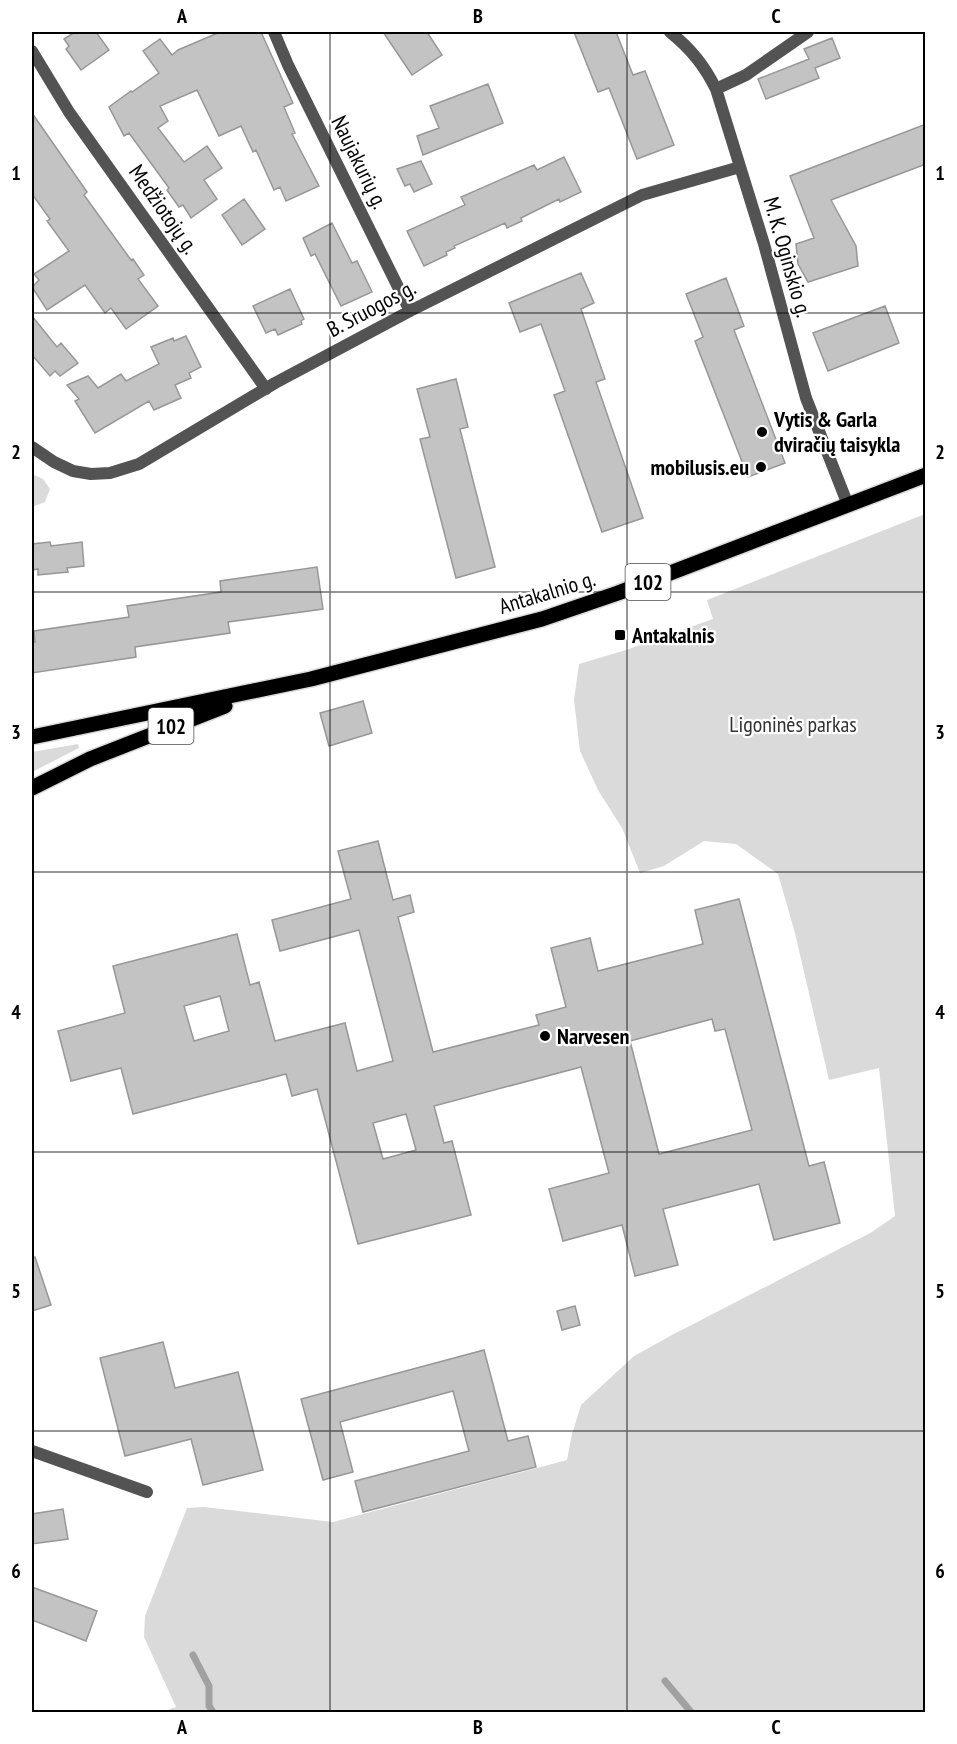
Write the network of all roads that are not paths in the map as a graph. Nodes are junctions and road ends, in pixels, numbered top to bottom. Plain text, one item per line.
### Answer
1 (274, 32) edge
2 (670, 32) edge
3 (808, 32) edge
4 (32, 51) edge
5 (716, 89) junction
6 (740, 167) junction
7 (410, 311) junction
8 (266, 389) junction
9 (32, 447) edge
10 (926, 475) edge
11 (848, 505) junction
12 (310, 679) junction
13 (32, 737) edge
14 (32, 788) edge
15 (32, 1451) edge
16 (147, 1492) dead end

1 - 7 street, Naujakurių g.
2 - 5 street, M. K. Oginskio g.
3 - 5 street
4 - 8 street, Medžiotojų g.
5 - 6 street, M. K. Oginskio g.
6 - 7 street, B. Sruogos g.
6 - 11 street, M. K. Oginskio g.
7 - 8 street, B. Sruogos g.
8 - 9 street, B. Sruogos g.
10 - 11 main road, Antakalnio g. / 102
11 - 12 main road, Antakalnio g. / 102
12 - 13 main road, Antakalnio g. / 102
12 - 14 main road, Antakalnio g. / 102
15 - 16 street

